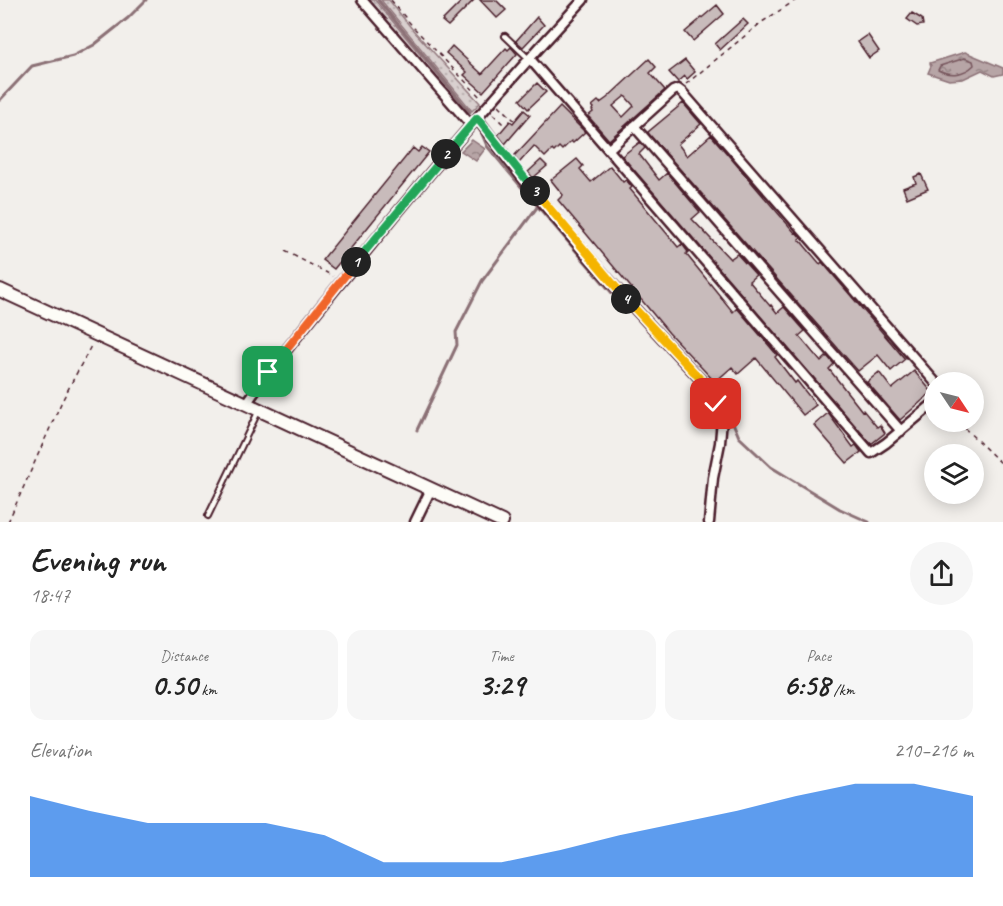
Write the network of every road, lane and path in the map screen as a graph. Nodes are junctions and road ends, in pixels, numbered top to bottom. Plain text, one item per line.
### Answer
1 (362, 0) edge
2 (391, 0) edge
3 (584, 0) edge
4 (796, 0) edge
5 (505, 36) dead end
6 (530, 59) junction
7 (678, 89) junction
8 (490, 105) junction
9 (514, 120) dead end
10 (474, 121) junction
11 (505, 126) dead end
12 (634, 126) junction
13 (609, 149) junction
14 (285, 251) dead end
15 (342, 280) junction
16 (0, 290) edge
17 (96, 334) junction
18 (925, 372) edge
19 (246, 404) junction
20 (259, 410) junction
21 (924, 411) edge
22 (901, 431) junction
23 (968, 432) edge
24 (1003, 465) edge
25 (431, 489) junction
26 (208, 516) dead end
27 (8, 522) edge
28 (416, 522) edge
29 (502, 522) edge
30 (709, 522) edge

1 - 10 street
2 - 8 path
3 - 6 street
4 - 7 path
5 - 6 lane
6 - 8 street
6 - 13 street
7 - 12 street
7 - 18 street
8 - 9 path
8 - 10 street
8 - 11 path
10 - 15 street
10 - 30 street
12 - 13 street
12 - 22 street
13 - 22 street
14 - 15 path
15 - 19 street
16 - 17 main road
17 - 19 main road
17 - 27 path
19 - 20 main road
20 - 25 main road
20 - 26 lane
21 - 22 street
23 - 24 path
25 - 28 street
25 - 29 main road

